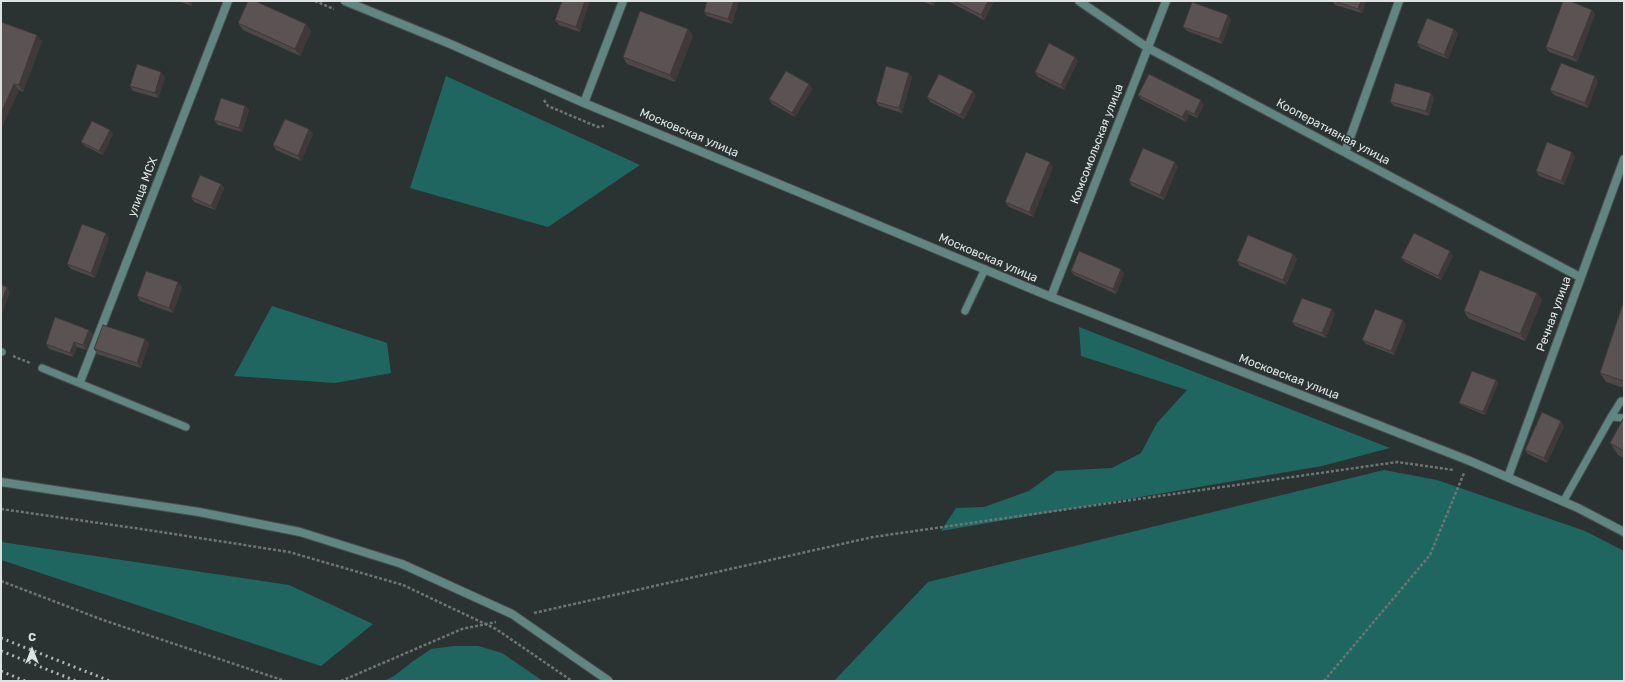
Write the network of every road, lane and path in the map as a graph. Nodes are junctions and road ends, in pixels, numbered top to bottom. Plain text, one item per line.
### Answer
1 (228, 1) edge
2 (345, 1) edge
3 (623, 1) edge
4 (1079, 1) edge
5 (1166, 1) edge
6 (1398, 1) edge
7 (1148, 48) junction
8 (584, 103) junction
9 (1345, 152) junction
10 (1624, 159) edge
11 (985, 269) junction
12 (1580, 277) junction
13 (1051, 297) junction
14 (965, 311) dead end
15 (2, 352) edge
16 (42, 368) joint
17 (80, 382) junction
18 (1624, 401) edge
19 (1611, 417) junction
20 (1624, 418) edge
21 (186, 426) dead end
22 (1508, 477) junction
23 (1, 482) edge
24 (1564, 502) junction
25 (1, 509) edge
26 (1624, 532) edge
27 (1, 581) edge
28 (532, 613) dead end
29 (501, 620) dead end
30 (285, 681) edge
31 (341, 681) edge
32 (572, 681) edge
33 (609, 681) edge
34 (1324, 681) edge

1 - 17 street, улица МСХ
2 - 8 street, Московская улица
3 - 8 street
4 - 7 street, Кооперативная улица
5 - 7 street, Комсомольская улица
6 - 9 street
7 - 9 street, Кооперативная улица
7 - 13 street, Комсомольская улица
8 - 11 street, Московская улица
9 - 12 street, Кооперативная улица
10 - 12 street, Речная улица
11 - 13 street, Московская улица
11 - 14 lane
12 - 22 street, Речная улица
13 - 22 street, Московская улица
15 - 16 path
16 - 17 lane
17 - 21 lane
18 - 19 lane
19 - 20 lane
19 - 24 lane
22 - 24 street, Московская улица
23 - 33 street, bridge
24 - 26 street, Московская улица
25 - 32 path, bridge
27 - 30 path
28 - 34 path
29 - 31 path

